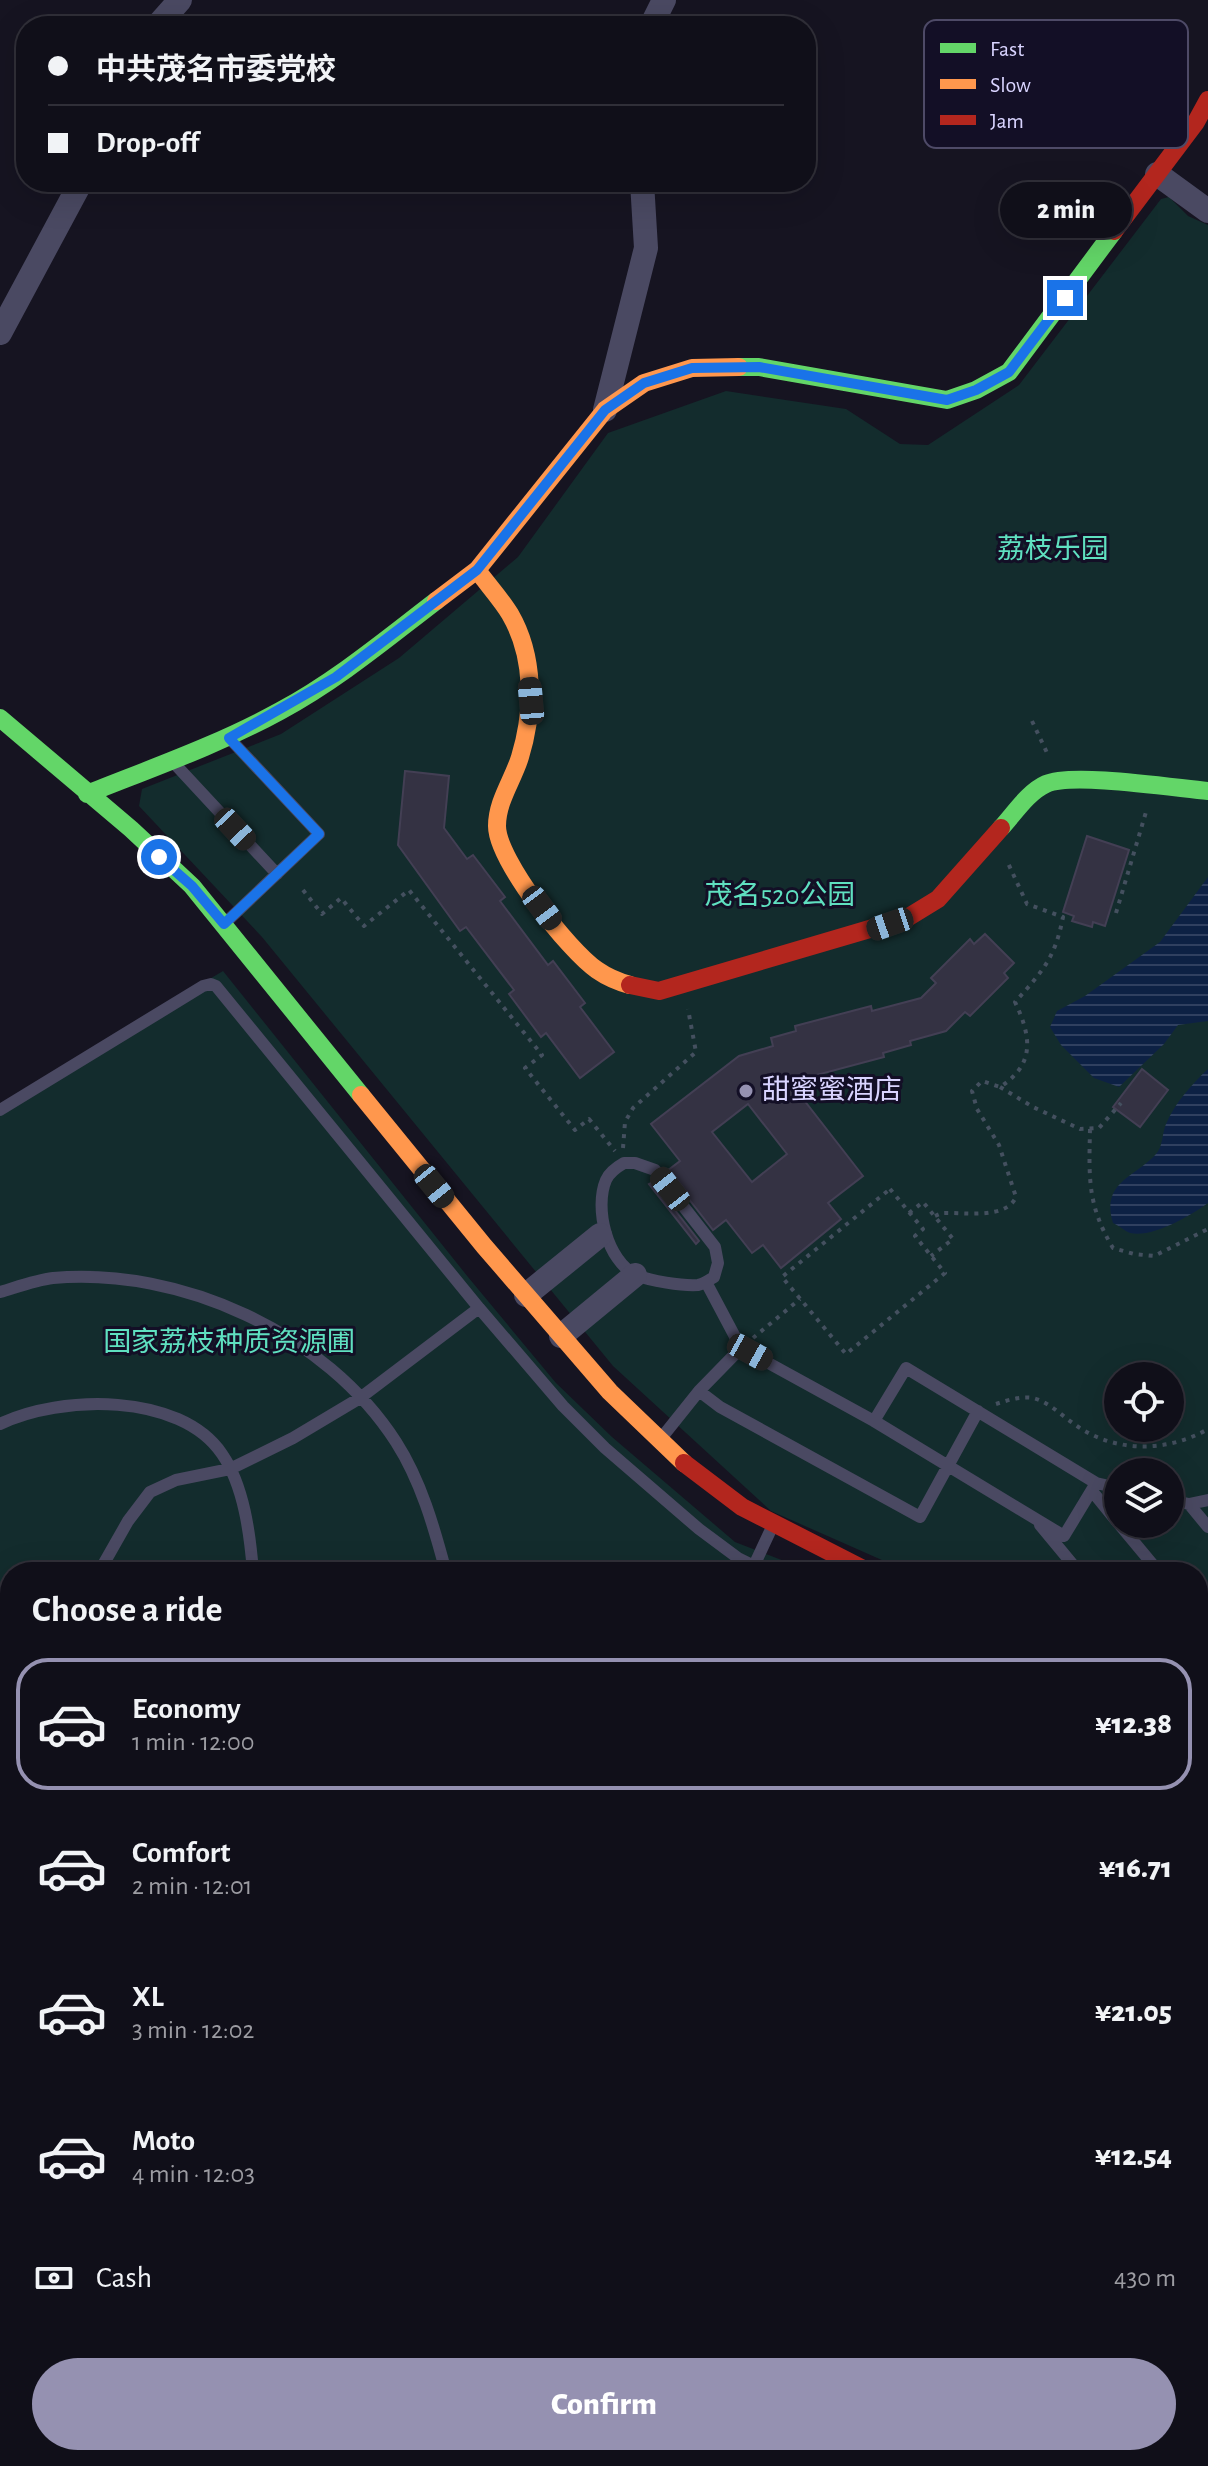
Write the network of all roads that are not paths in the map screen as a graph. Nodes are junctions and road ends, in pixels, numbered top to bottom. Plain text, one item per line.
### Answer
1 (180, 0) edge
2 (166, 16) edge
3 (1208, 100) edge
4 (1188, 133) edge
5 (1176, 148) edge
6 (1157, 174) junction
7 (76, 192) edge
8 (643, 192) edge
9 (1208, 211) edge
10 (0, 333) edge
11 (605, 410) junction
12 (477, 570) junction
13 (0, 718) edge
14 (229, 738) junction
15 (172, 761) junction
16 (1208, 791) edge
17 (87, 794) junction
18 (277, 874) junction
19 (224, 924) junction
20 (0, 1110) edge
21 (600, 1235) dead end
22 (635, 1275) junction
23 (706, 1282) junction
24 (0, 1292) edge
25 (526, 1295) junction
26 (479, 1308) junction
27 (561, 1336) junction
28 (741, 1348) junction
29 (699, 1391) junction
30 (360, 1398) junction
31 (976, 1410) junction
32 (874, 1421) junction
33 (0, 1424) edge
34 (659, 1441) junction
35 (948, 1466) junction
36 (230, 1469) junction
37 (1094, 1487) junction
38 (1104, 1487) edge
39 (1208, 1500) edge
40 (1104, 1502) edge
41 (1184, 1503) edge
42 (1189, 1504) junction
43 (1033, 1517) junction
44 (773, 1525) junction
45 (1208, 1527) edge
46 (1131, 1538) edge
47 (105, 1562) edge
48 (251, 1562) edge
49 (443, 1562) edge
50 (744, 1562) edge
51 (760, 1562) edge
52 (849, 1562) edge
53 (1071, 1562) edge
54 (1151, 1562) edge

1 - 2 street
3 - 4 street
5 - 6 street
6 - 9 street
6 - 11 street
7 - 10 street
8 - 11 street
11 - 12 street
12 - 14 street
12 - 16 street
13 - 17 street
14 - 15 street
14 - 18 lane
15 - 17 street
15 - 18 lane
17 - 19 street
18 - 19 lane
19 - 25 street
20 - 26 lane
21 - 25 street
22 - 23 lane
22 - 23 lane
22 - 27 street
23 - 28 lane
24 - 30 lane
25 - 27 street
26 - 30 lane
26 - 50 lane
27 - 34 street
28 - 29 lane
28 - 32 lane
29 - 34 lane
29 - 35 lane
30 - 36 lane
30 - 49 lane
31 - 32 lane
31 - 35 lane
31 - 37 lane
32 - 35 lane
33 - 36 lane
34 - 44 street
35 - 43 lane
36 - 47 lane
36 - 48 lane
37 - 38 lane
37 - 40 lane
37 - 43 lane
39 - 42 lane
41 - 42 lane
42 - 45 lane
43 - 53 lane
44 - 51 lane
44 - 52 street
46 - 54 lane

